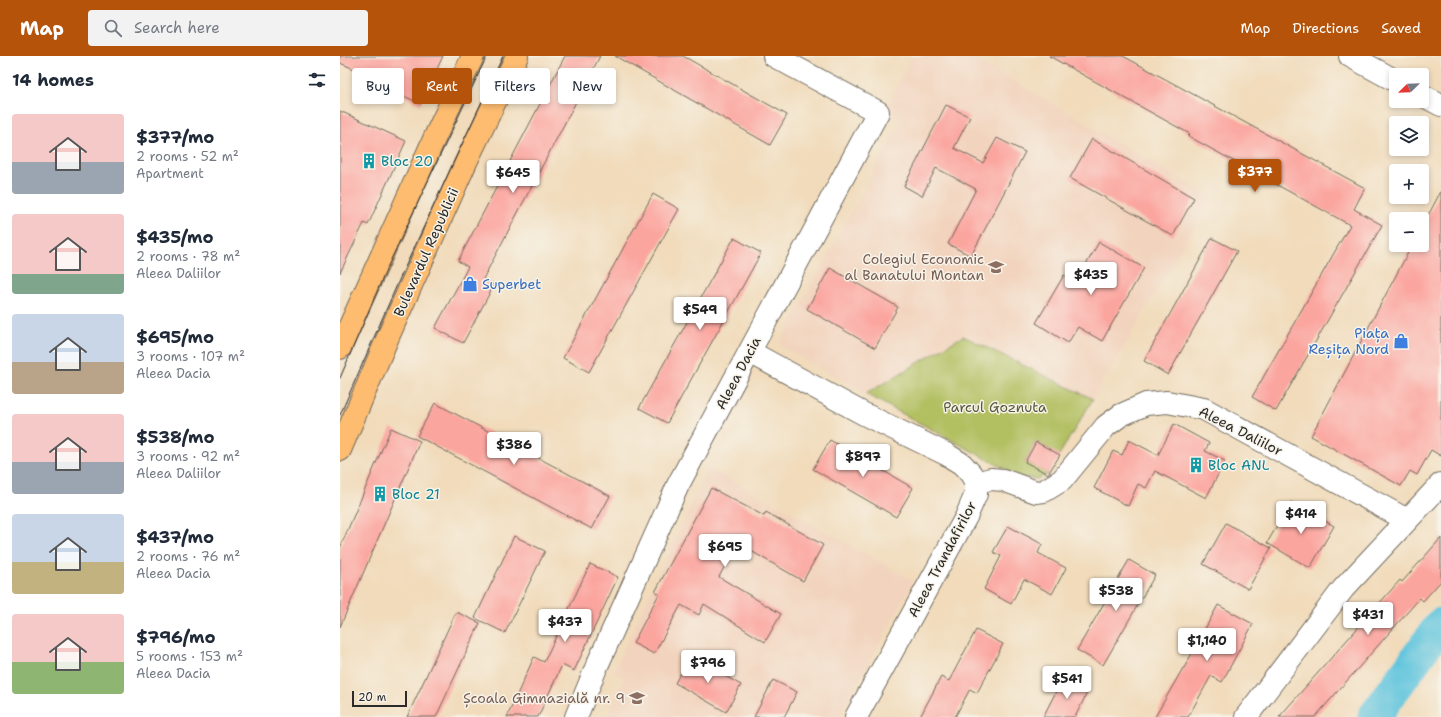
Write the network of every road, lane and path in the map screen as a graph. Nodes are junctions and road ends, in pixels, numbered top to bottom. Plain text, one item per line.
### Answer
1 (473, 56) edge
2 (517, 56) edge
3 (774, 56) edge
4 (1350, 56) edge
5 (808, 64) edge
6 (1389, 77) edge
7 (1429, 98) edge
8 (1441, 105) edge
9 (340, 348) edge
10 (750, 352) junction
11 (340, 450) edge
12 (976, 483) junction
13 (1441, 484) edge
14 (1407, 520) junction
15 (576, 717) edge
16 (856, 717) edge
17 (1246, 717) edge

1 - 9 main road
2 - 11 main road, Bulevardul Republicii
3 - 5 street, Aleea Dacia
4 - 6 street
5 - 10 street, Aleea Dacia
7 - 8 street
10 - 12 street, Aleea Trandafirilor
10 - 15 street, Aleea Dacia
12 - 14 street, Aleea Daliilor
12 - 16 street, Aleea Trandafirilor
13 - 14 street
14 - 17 street

